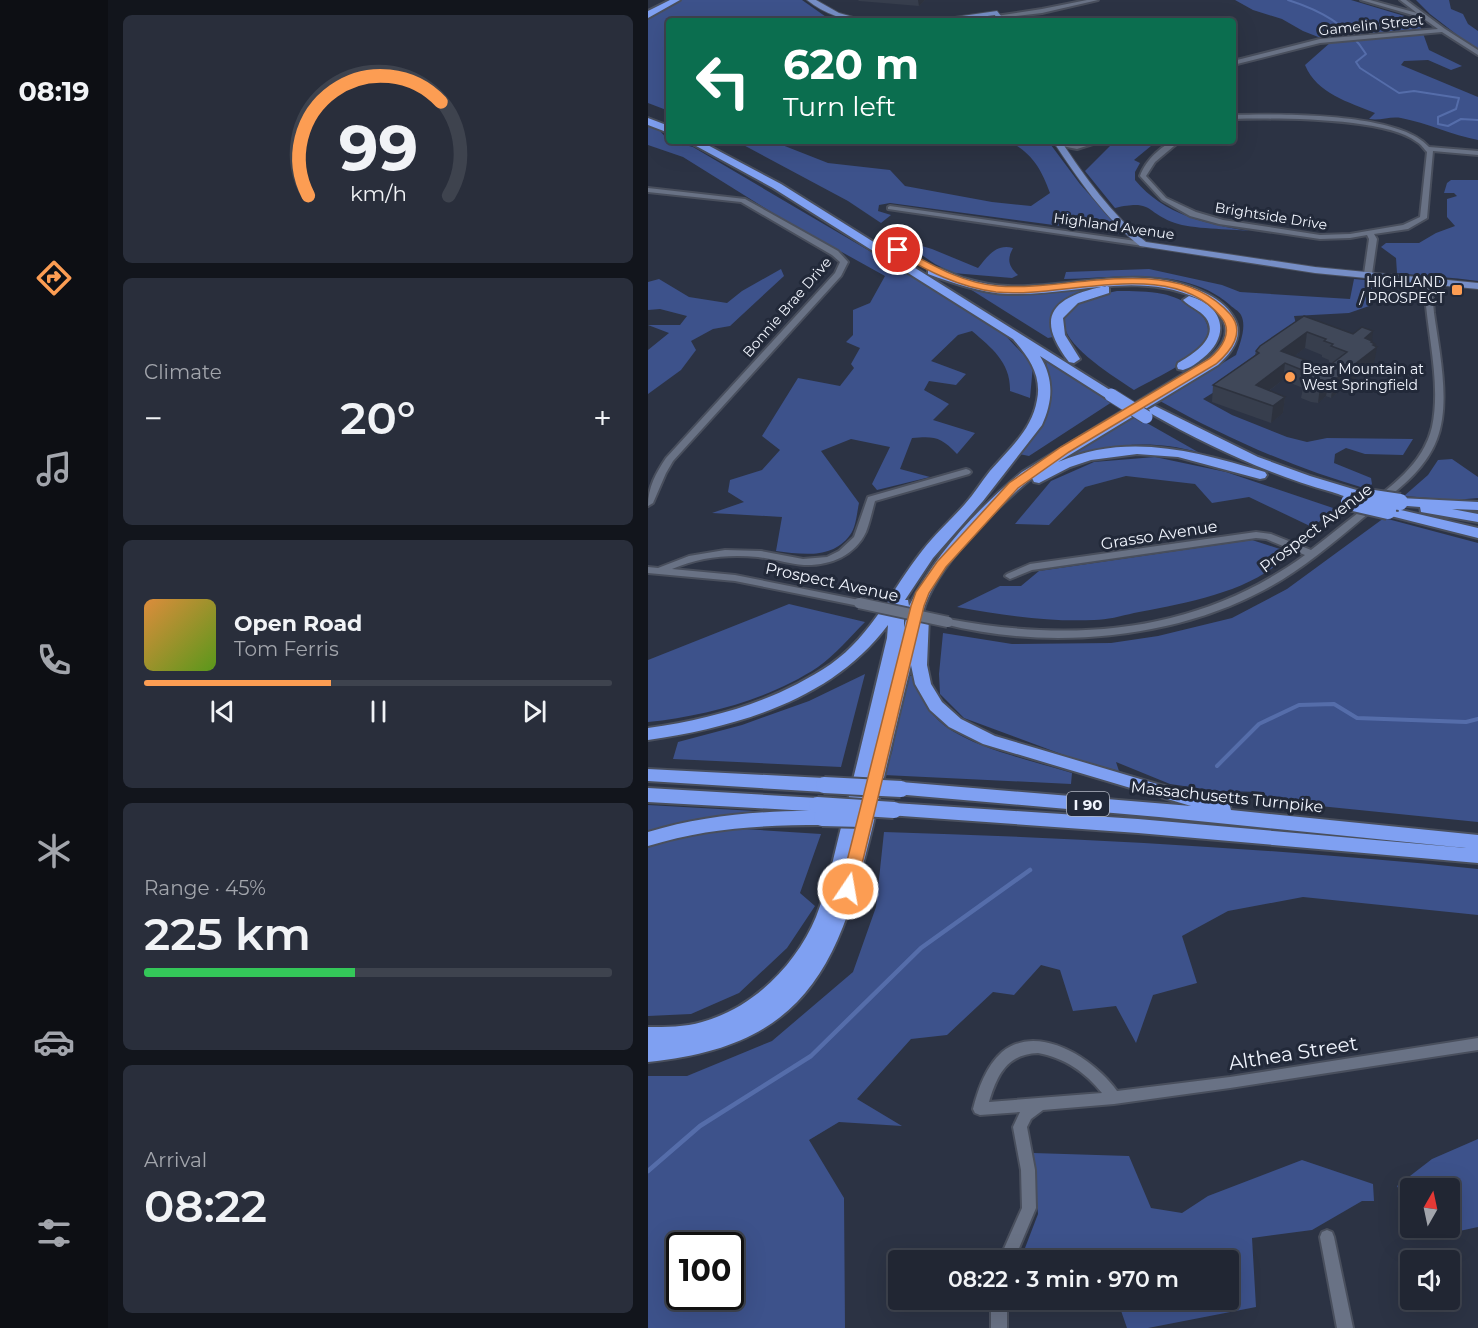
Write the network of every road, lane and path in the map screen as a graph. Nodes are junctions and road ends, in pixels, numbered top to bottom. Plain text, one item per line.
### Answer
1 (665, 0) edge
2 (676, 0) edge
3 (811, 0) edge
4 (1095, 0) edge
5 (1364, 0) edge
6 (1403, 0) edge
7 (648, 7) edge
8 (648, 15) edge
9 (999, 17) edge
10 (1425, 17) junction
11 (850, 18) edge
12 (982, 18) edge
13 (1443, 30) junction
14 (1478, 53) edge
15 (1236, 62) edge
16 (648, 111) edge
17 (1236, 117) edge
18 (666, 120) edge
19 (648, 121) edge
20 (666, 129) edge
21 (698, 144) edge
22 (718, 144) edge
23 (1060, 144) edge
24 (1064, 144) edge
25 (1088, 144) edge
26 (1173, 144) edge
27 (1430, 150) junction
28 (1478, 153) edge
29 (648, 190) edge
30 (658, 192) junction
31 (648, 201) edge
32 (890, 208) dead end
33 (1369, 233) junction
34 (1138, 240) junction
35 (932, 271) junction
36 (1334, 272) junction
37 (1368, 274) junction
38 (1429, 283) junction
39 (1478, 288) edge
40 (1018, 337) junction
41 (1074, 359) junction
42 (1116, 392) junction
43 (1150, 413) junction
44 (966, 472) dead end
45 (1260, 475) junction
46 (980, 496) junction
47 (1353, 499) junction
48 (1000, 500) junction
49 (648, 502) edge
50 (1395, 506) junction
51 (1478, 506) edge
52 (1418, 518) junction
53 (1478, 518) edge
54 (1478, 527) edge
55 (1478, 533) edge
56 (1311, 554) junction
57 (648, 570) edge
58 (662, 570) junction
59 (1010, 576) dead end
60 (914, 591) junction
61 (648, 734) edge
62 (648, 775) edge
63 (648, 795) edge
64 (820, 811) junction
65 (1275, 822) junction
66 (648, 839) edge
67 (1478, 842) edge
68 (1478, 856) edge
69 (648, 1036) edge
70 (1478, 1044) edge
71 (648, 1053) edge
72 (1114, 1098) junction
73 (1044, 1105) junction
74 (1327, 1238) dead end
75 (1010, 1250) edge
76 (999, 1310) edge
77 (999, 1328) edge
78 (1345, 1328) edge

1 - 7 highway
2 - 8 highway
3 - 11 main road
4 - 9 street
5 - 10 street
6 - 10 street
9 - 12 main road
10 - 13 street
13 - 14 street
13 - 15 street, Gamelin Street
16 - 18 highway
17 - 27 street
19 - 20 highway
21 - 40 highway
22 - 35 highway
23 - 34 main road
24 - 25 street
26 - 33 street, Brightside Drive
27 - 28 street
27 - 33 street, Brightside Drive
29 - 30 street
30 - 31 street
30 - 49 street, Bonnie Brae Drive
32 - 34 street, Highland Avenue
33 - 37 street
34 - 36 main road, Highland Avenue
35 - 41 highway
35 - 48 highway
36 - 37 main road, Highland Avenue
36 - 38 main road, Highland Avenue
37 - 38 main road, Highland Avenue
38 - 39 main road, Highland Avenue
38 - 56 street, Prospect Avenue
40 - 42 highway
40 - 46 highway
41 - 42 highway
41 - 46 highway
42 - 43 highway, bridge
43 - 45 highway
43 - 47 highway
44 - 58 street
45 - 47 highway
45 - 48 highway
46 - 60 highway
47 - 50 highway, bridge
47 - 50 highway, bridge
48 - 60 highway
50 - 51 highway
50 - 52 highway
50 - 53 highway
52 - 54 highway
52 - 55 highway
56 - 58 street, Prospect Avenue, bridge
56 - 59 street, Grasso Avenue
57 - 58 street, Prospect Avenue
60 - 61 highway
60 - 65 highway
60 - 69 highway
60 - 71 highway
62 - 65 highway, Massachusetts Turnpike / I 90, bridge
63 - 64 highway
64 - 66 highway
64 - 68 highway, bridge
65 - 67 highway, Massachusetts Turnpike / I 90
70 - 72 street, Althea Street
72 - 73 street, Althea Street
72 - 73 street, Althea Street
73 - 75 street
74 - 78 street
76 - 77 street

